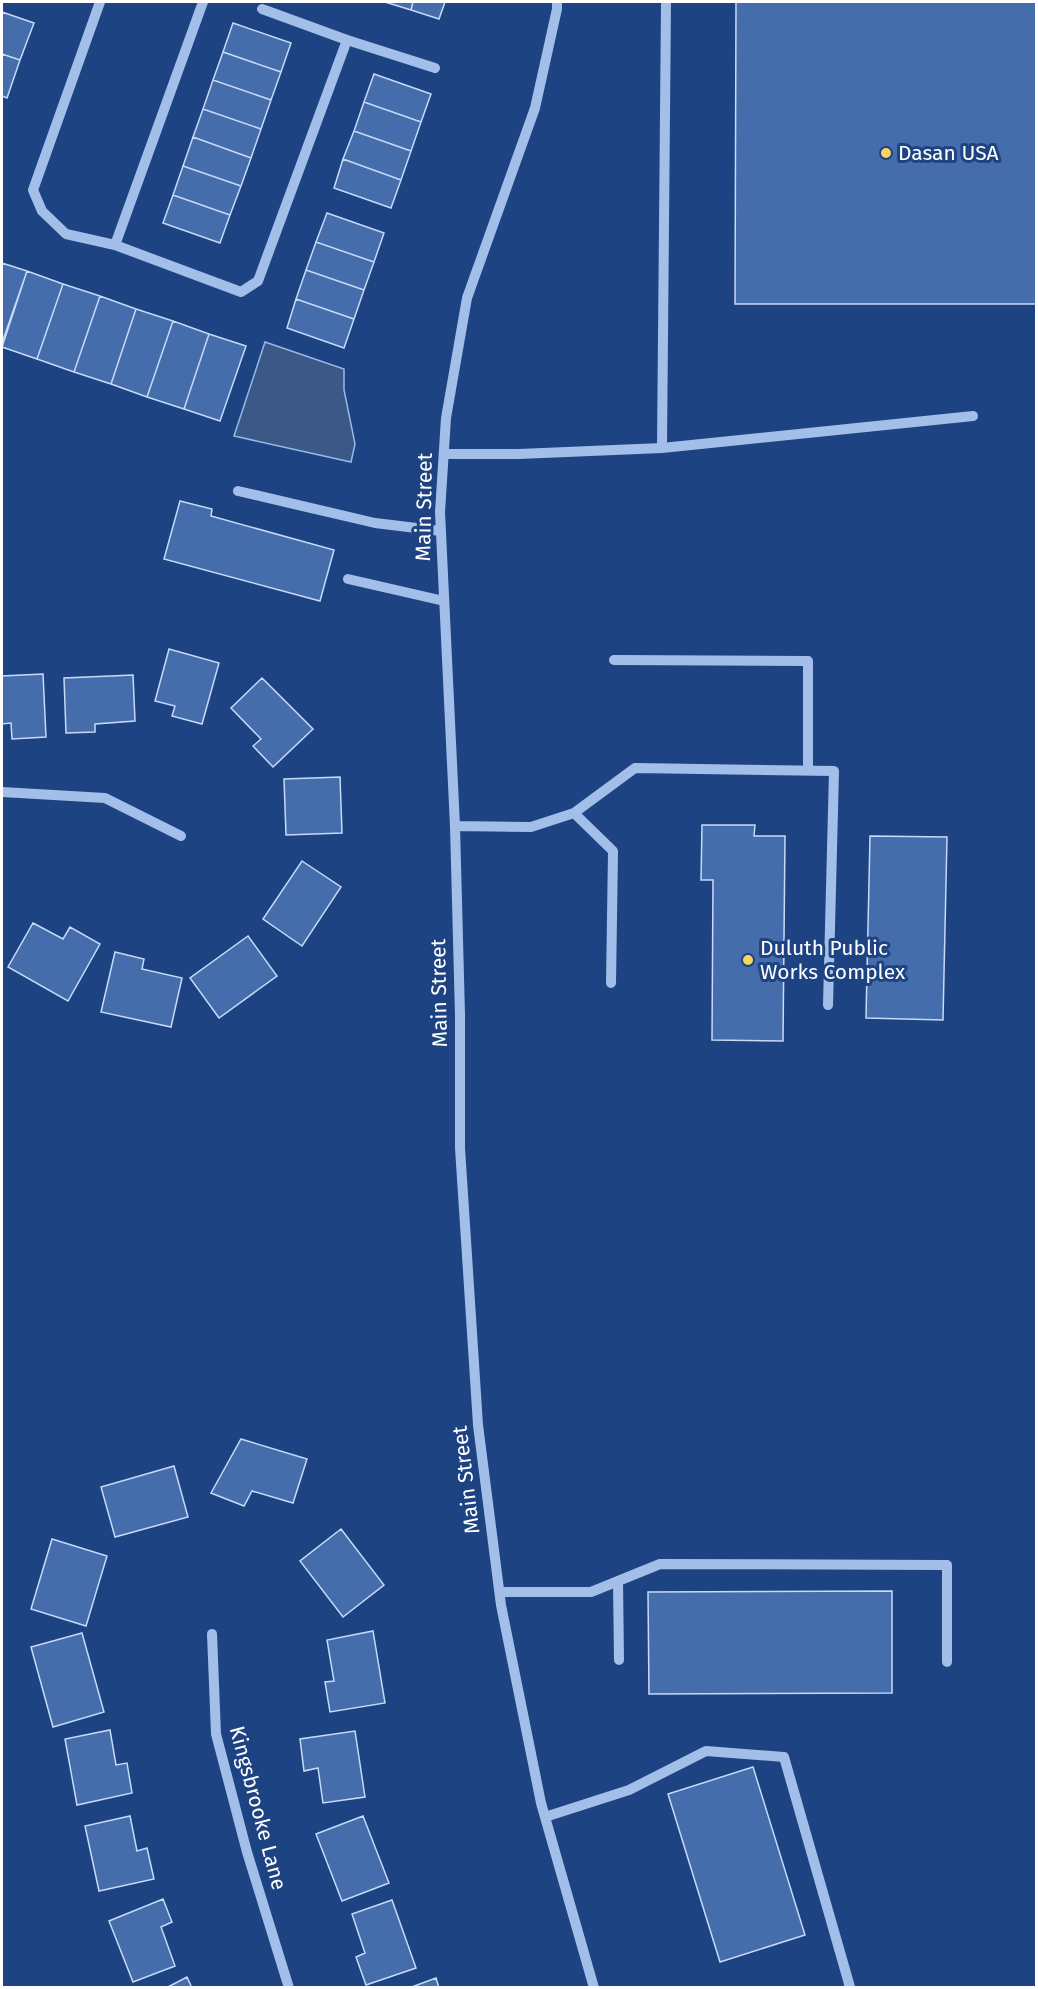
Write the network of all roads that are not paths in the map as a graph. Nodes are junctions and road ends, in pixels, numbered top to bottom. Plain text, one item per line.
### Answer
1 (100, 2) edge
2 (203, 2) edge
3 (557, 2) edge
4 (666, 2) edge
5 (262, 9) dead end
6 (347, 40) junction
7 (435, 68) dead end
8 (115, 245) junction
9 (973, 416) dead end
10 (662, 448) junction
11 (444, 454) junction
12 (238, 491) dead end
13 (441, 531) junction
14 (348, 579) dead end
15 (444, 601) junction
16 (614, 660) dead end
17 (808, 770) junction
18 (2, 792) edge
19 (574, 813) junction
20 (455, 826) junction
21 (181, 836) dead end
22 (611, 983) dead end
23 (828, 1005) dead end
24 (618, 1581) junction
25 (500, 1592) junction
26 (212, 1634) dead end
27 (619, 1660) dead end
28 (947, 1662) dead end
29 (545, 1817) junction
30 (289, 1988) edge
31 (594, 1988) edge
32 (848, 1988) edge

1 - 8 street
2 - 8 street
3 - 11 street, Main Street
4 - 10 street
5 - 6 street
6 - 7 street
6 - 8 street
9 - 10 street
10 - 11 street
11 - 13 street, Main Street
12 - 13 street
13 - 15 street, Main Street
14 - 15 street
15 - 20 street, Main Street
16 - 17 street
17 - 19 street
17 - 23 street
18 - 21 street
19 - 20 street
19 - 22 street
20 - 25 street, Main Street
24 - 25 street
24 - 27 street
24 - 28 street
25 - 29 street, Main Street
26 - 30 street, Kingsbrooke Lane
29 - 31 street, Main Street
29 - 32 street

